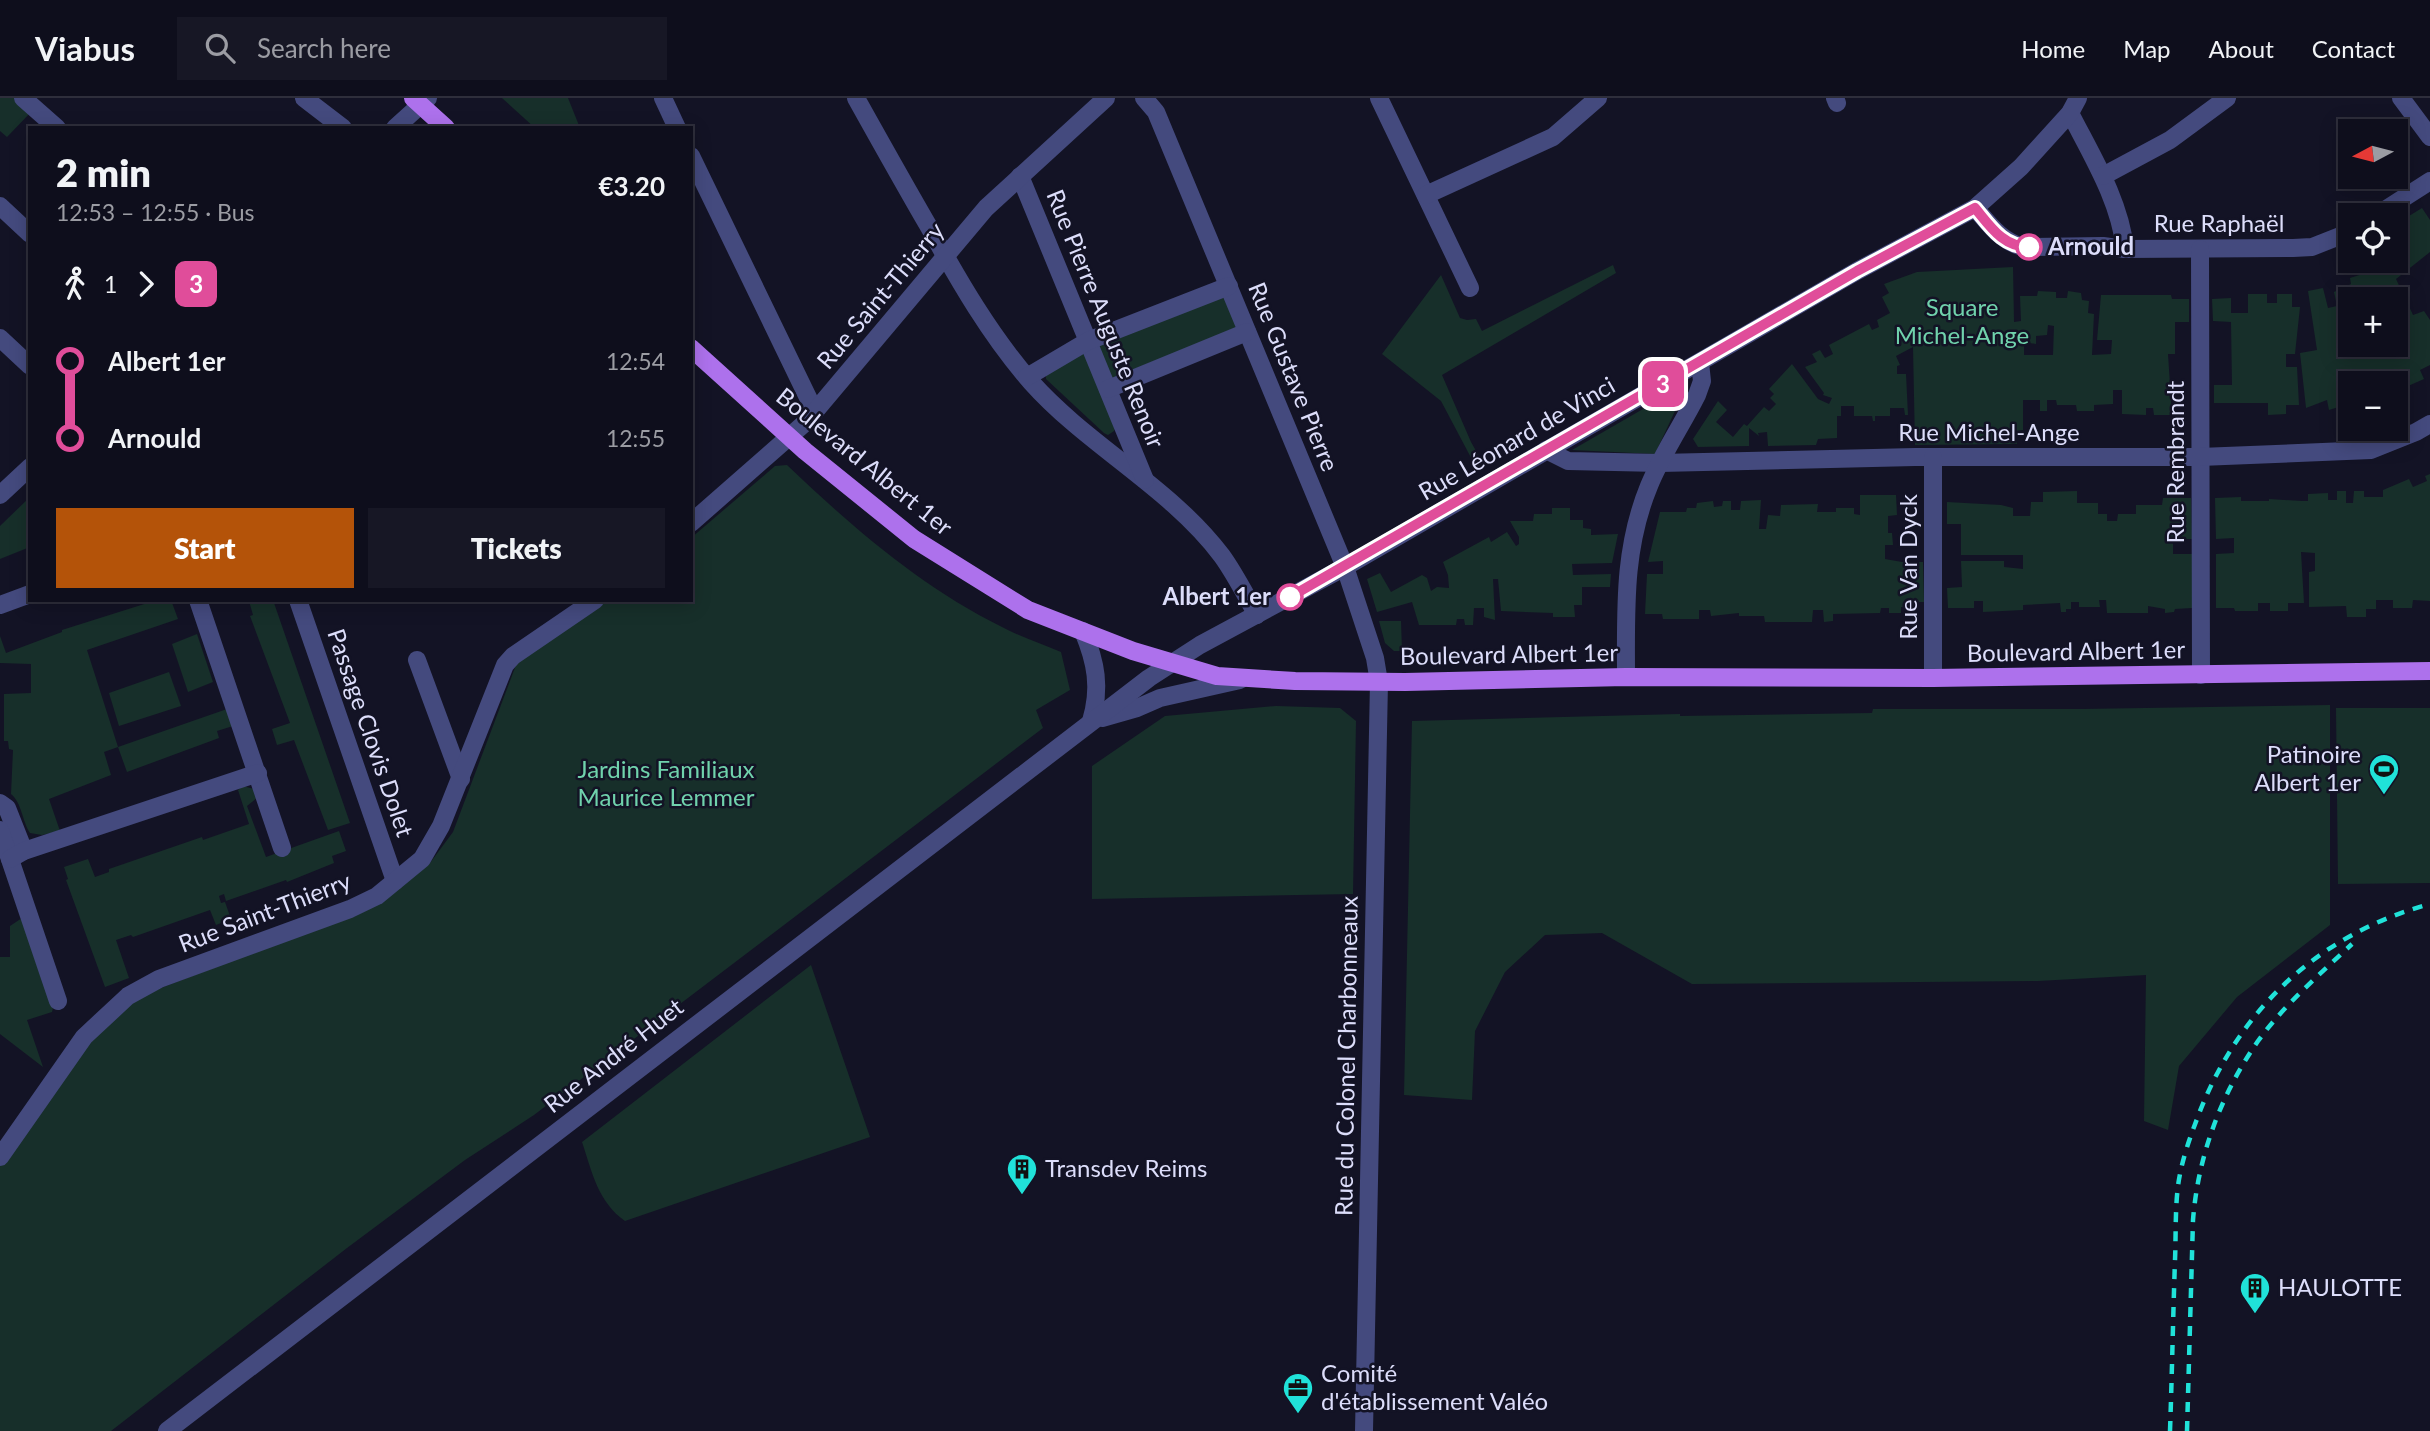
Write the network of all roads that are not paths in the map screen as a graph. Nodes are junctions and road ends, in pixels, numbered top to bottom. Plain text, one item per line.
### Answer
1 (23, 98) edge
2 (304, 98) edge
3 (663, 98) edge
4 (856, 98) edge
5 (1143, 98) edge
6 (1379, 98) edge
7 (1598, 98) edge
8 (2227, 98) edge
9 (2401, 98) edge
10 (421, 100) edge
11 (1099, 101) edge
12 (2074, 106) edge
13 (55, 126) edge
14 (340, 126) edge
15 (397, 126) edge
16 (444, 126) edge
17 (676, 126) edge
18 (2430, 137) edge
19 (693, 160) edge
20 (1020, 176) junction
21 (2103, 176) junction
22 (2430, 181) edge
23 (1426, 195) junction
24 (2396, 203) edge
25 (0, 206) edge
26 (1975, 208) junction
27 (28, 232) edge
28 (2338, 237) edge
29 (2125, 249) junction
30 (2200, 249) junction
31 (946, 258) junction
32 (1229, 286) junction
33 (1470, 288) dead end
34 (1247, 331) junction
35 (0, 338) edge
36 (1088, 341) junction
37 (693, 350) edge
38 (1700, 363) junction
39 (28, 364) edge
40 (1027, 377) junction
41 (1108, 389) junction
42 (815, 412) junction
43 (2430, 424) edge
44 (790, 438) junction
45 (1546, 450) junction
46 (1933, 457) junction
47 (2200, 457) junction
48 (1660, 463) junction
49 (28, 469) edge
50 (1146, 481) junction
51 (0, 495) edge
52 (693, 521) edge
53 (1345, 566) junction
54 (28, 595) edge
55 (199, 602) edge
56 (299, 602) edge
57 (0, 605) edge
58 (576, 606) edge
59 (1257, 615) junction
60 (1083, 631) junction
61 (417, 660) dead end
62 (1171, 663) junction
63 (2430, 671) edge
64 (2201, 675) junction
65 (1626, 677) junction
66 (1933, 678) junction
67 (1246, 679) junction
68 (1379, 682) junction
69 (1091, 721) junction
70 (258, 773) junction
71 (461, 779) junction
72 (0, 803) edge
73 (0, 831) edge
74 (282, 848) dead end
75 (17, 855) junction
76 (395, 881) junction
77 (58, 1001) dead end
78 (0, 1157) edge
79 (167, 1431) edge
80 (1364, 1431) edge

1 - 13 street
2 - 14 street
3 - 17 street
4 - 31 street
5 - 32 street, Rue Gustave Pierre
6 - 23 street
7 - 23 street
8 - 21 street
9 - 18 street
10 - 15 street
10 - 16 main road
11 - 20 street, Rue Saint-Thierry
12 - 21 street
12 - 26 street, Rue Léonard de Vinci
19 - 42 street
20 - 31 street, Rue Saint-Thierry
20 - 36 street, Rue Pierre Auguste Renoir
21 - 29 street
22 - 24 street
23 - 33 street
25 - 27 street
26 - 29 street, Rue Raphaël
26 - 38 street, Rue Léonard de Vinci
28 - 30 street, Rue Raphaël
29 - 30 street, Rue Raphaël
30 - 47 street, Rue Rembrandt
31 - 40 street
31 - 42 street, Rue Saint-Thierry
32 - 34 street, Rue Gustave Pierre
32 - 36 street
34 - 41 street
34 - 53 street, Rue Gustave Pierre
35 - 39 street
36 - 40 street
36 - 41 street, Rue Pierre Auguste Renoir
37 - 44 main road, Boulevard Albert 1er
38 - 45 street, Rue Léonard de Vinci
38 - 48 street
40 - 50 street
41 - 50 street, Rue Pierre Auguste Renoir
42 - 44 street, Rue Saint-Thierry
43 - 47 street, Rue Michel-Ange
44 - 52 street, Rue Saint-Thierry
44 - 60 main road, Boulevard Albert 1er
45 - 48 street, Rue Michel-Ange
45 - 53 street, Rue Léonard de Vinci
46 - 47 street, Rue Michel-Ange
46 - 48 street, Rue Michel-Ange
46 - 66 street, Rue Van Dyck
47 - 64 street, Rue Rembrandt
48 - 65 street
49 - 51 street
50 - 59 street
53 - 59 street, Rue Léonard de Vinci
53 - 68 street, Rue Gustave Pierre
54 - 57 street
55 - 70 street
56 - 76 street, Passage Clovis Dolet
58 - 71 street, Rue Saint-Thierry
59 - 62 street, Rue Léonard de Vinci
60 - 62 main road, Boulevard Albert 1er
60 - 69 street
61 - 71 street
62 - 67 main road, Boulevard Albert 1er
62 - 69 street, Rue André Huet
63 - 64 main road, Boulevard Albert 1er
64 - 66 main road, Boulevard Albert 1er
65 - 66 main road, Boulevard Albert 1er
65 - 68 main road, Boulevard Albert 1er
67 - 68 main road, Boulevard Albert 1er
67 - 69 street
68 - 80 street, Rue du Colonel Charbonneaux
69 - 79 street, Rue André Huet
70 - 74 street
70 - 75 street
71 - 76 street, Rue Saint-Thierry
72 - 75 street
73 - 75 street
75 - 77 street
76 - 78 street, Rue Saint-Thierry

